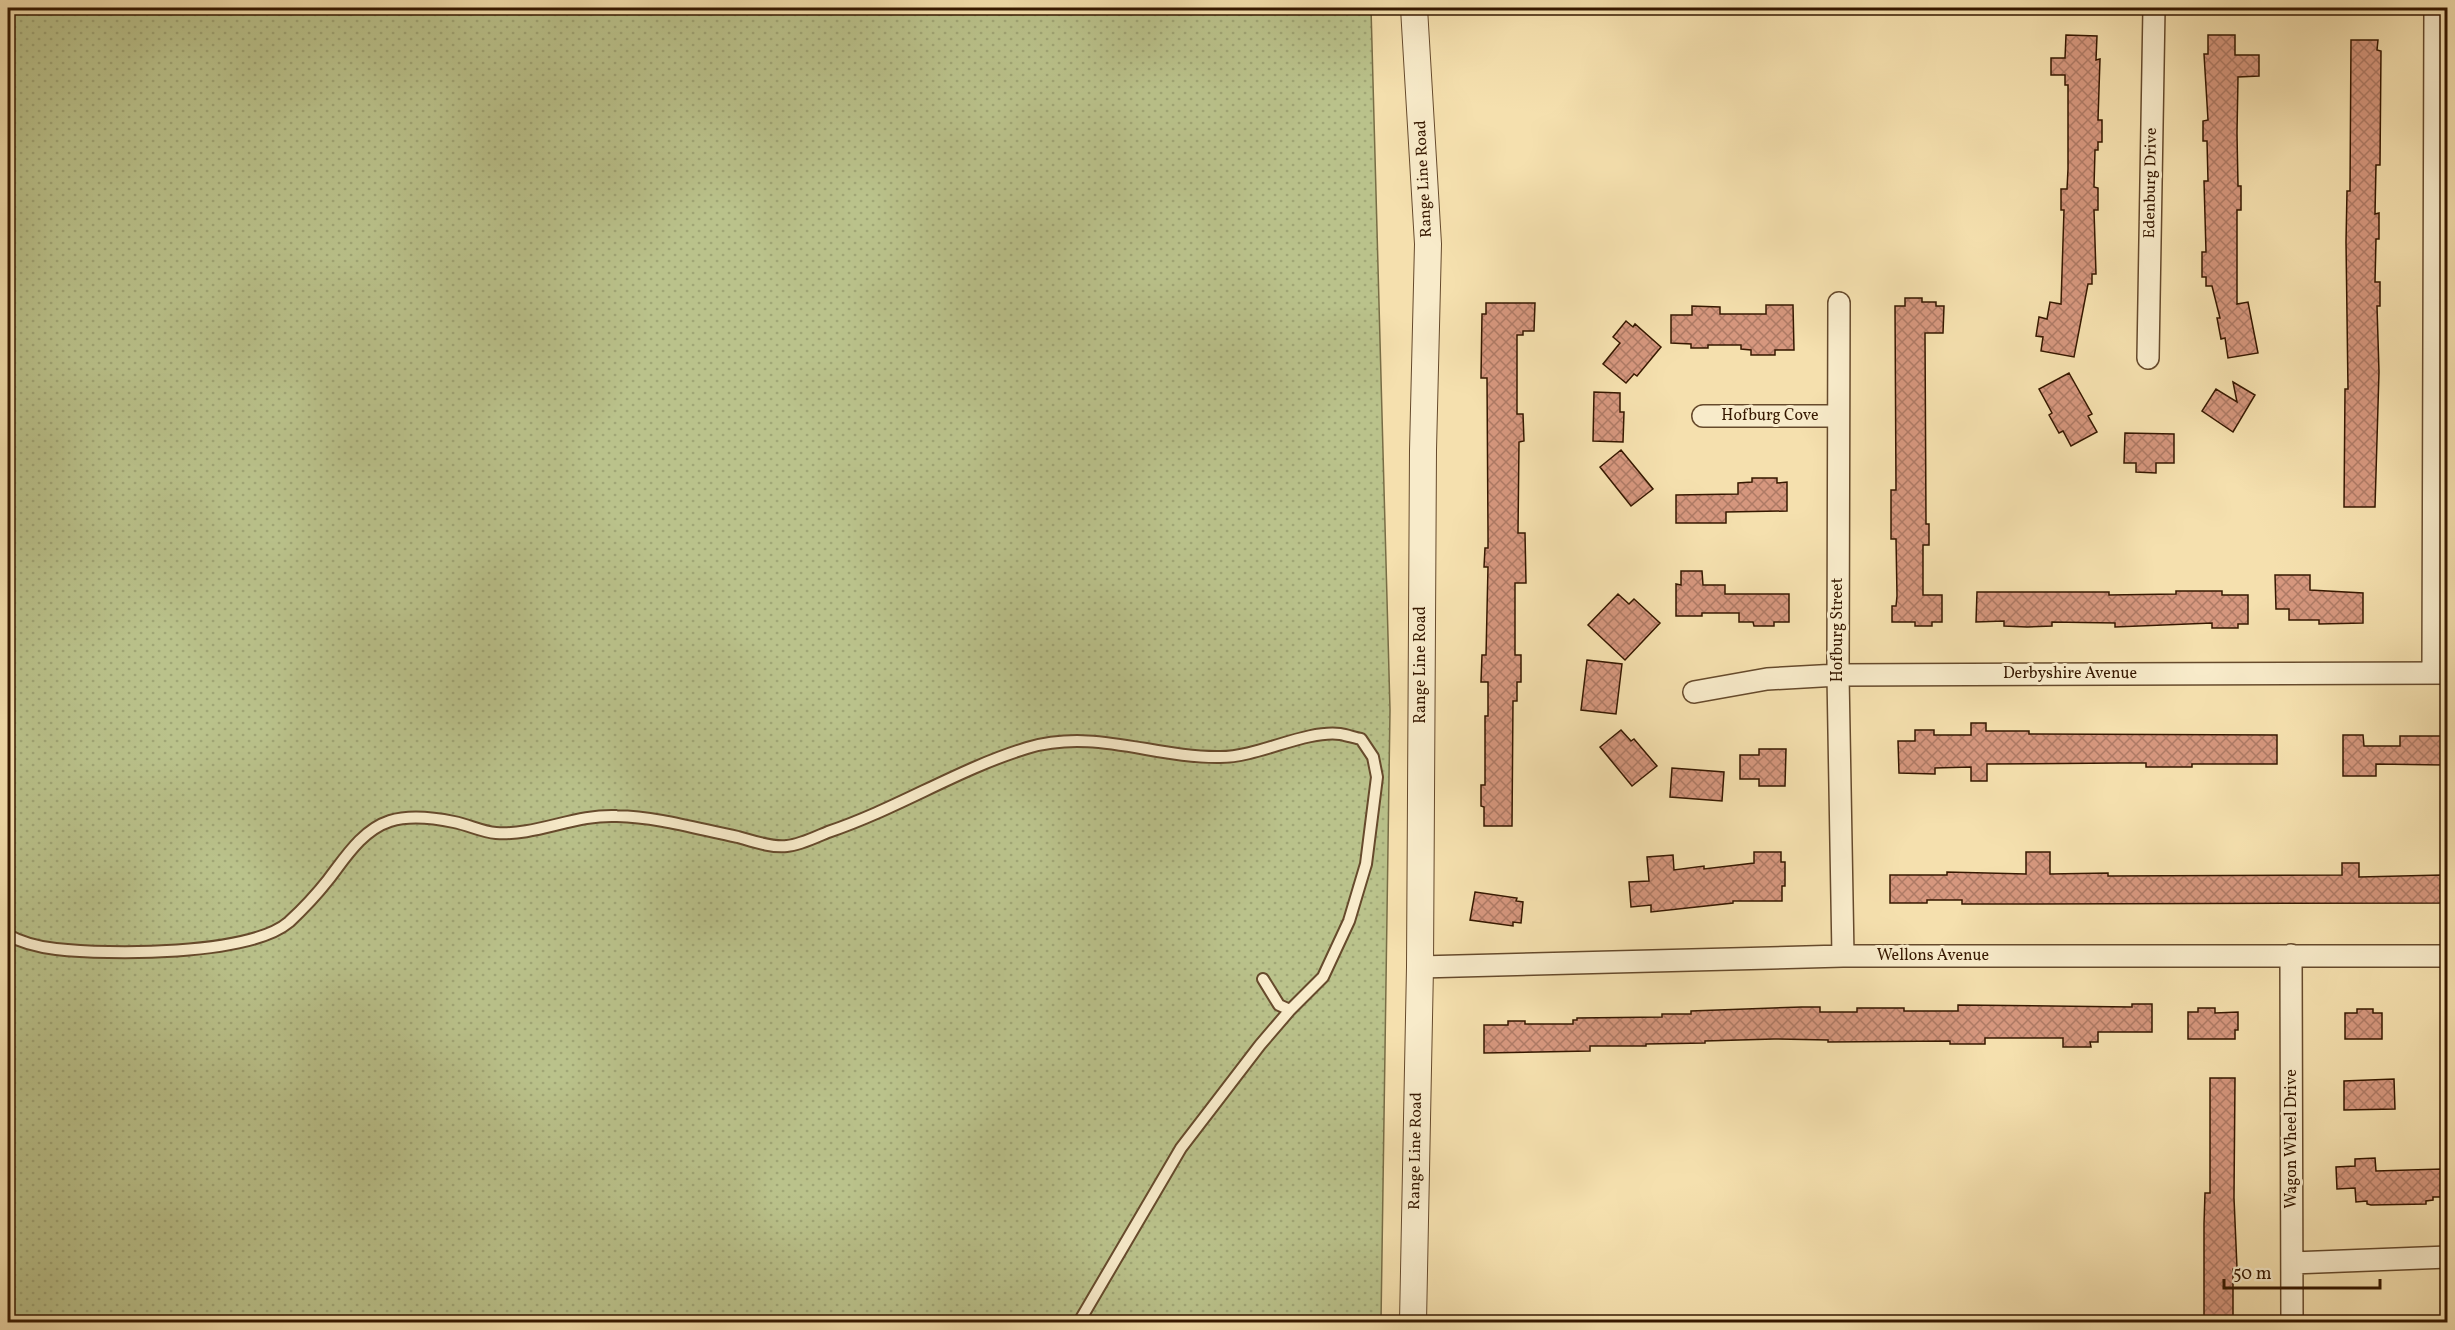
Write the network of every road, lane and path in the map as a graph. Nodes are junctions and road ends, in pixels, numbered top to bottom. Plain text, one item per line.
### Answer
1 (1414, 8) edge
2 (2154, 8) edge
3 (2435, 8) edge
4 (1839, 303) dead end
5 (2148, 358) dead end
6 (1703, 416) dead end
7 (1837, 416) junction
8 (2440, 673) edge
9 (1838, 675) junction
10 (1694, 692) dead end
11 (8, 935) edge
12 (2291, 955) junction
13 (1843, 956) junction
14 (2448, 956) edge
15 (1420, 967) junction
16 (1263, 979) dead end
17 (1290, 1010) junction
18 (2448, 1257) edge
19 (2292, 1263) junction
20 (1079, 1323) edge
21 (1413, 1323) edge
22 (2292, 1323) edge

1 - 15 street, Range Line Road
2 - 5 street, Edenburg Drive
3 - 8 street
4 - 7 street, Hofburg Street
6 - 7 street, Hofburg Cove
7 - 9 street, Hofburg Street
8 - 9 street, Derbyshire Avenue
9 - 10 street, Derbyshire Avenue
9 - 13 street, Hofburg Street
11 - 17 lane
12 - 13 street, Wellons Avenue
12 - 14 street, Wellons Avenue
12 - 19 street, Wagon Wheel Drive
13 - 15 street, Wellons Avenue
15 - 21 street, Range Line Road
16 - 17 lane
17 - 20 lane
18 - 19 street
19 - 22 street, Wagon Wheel Drive

